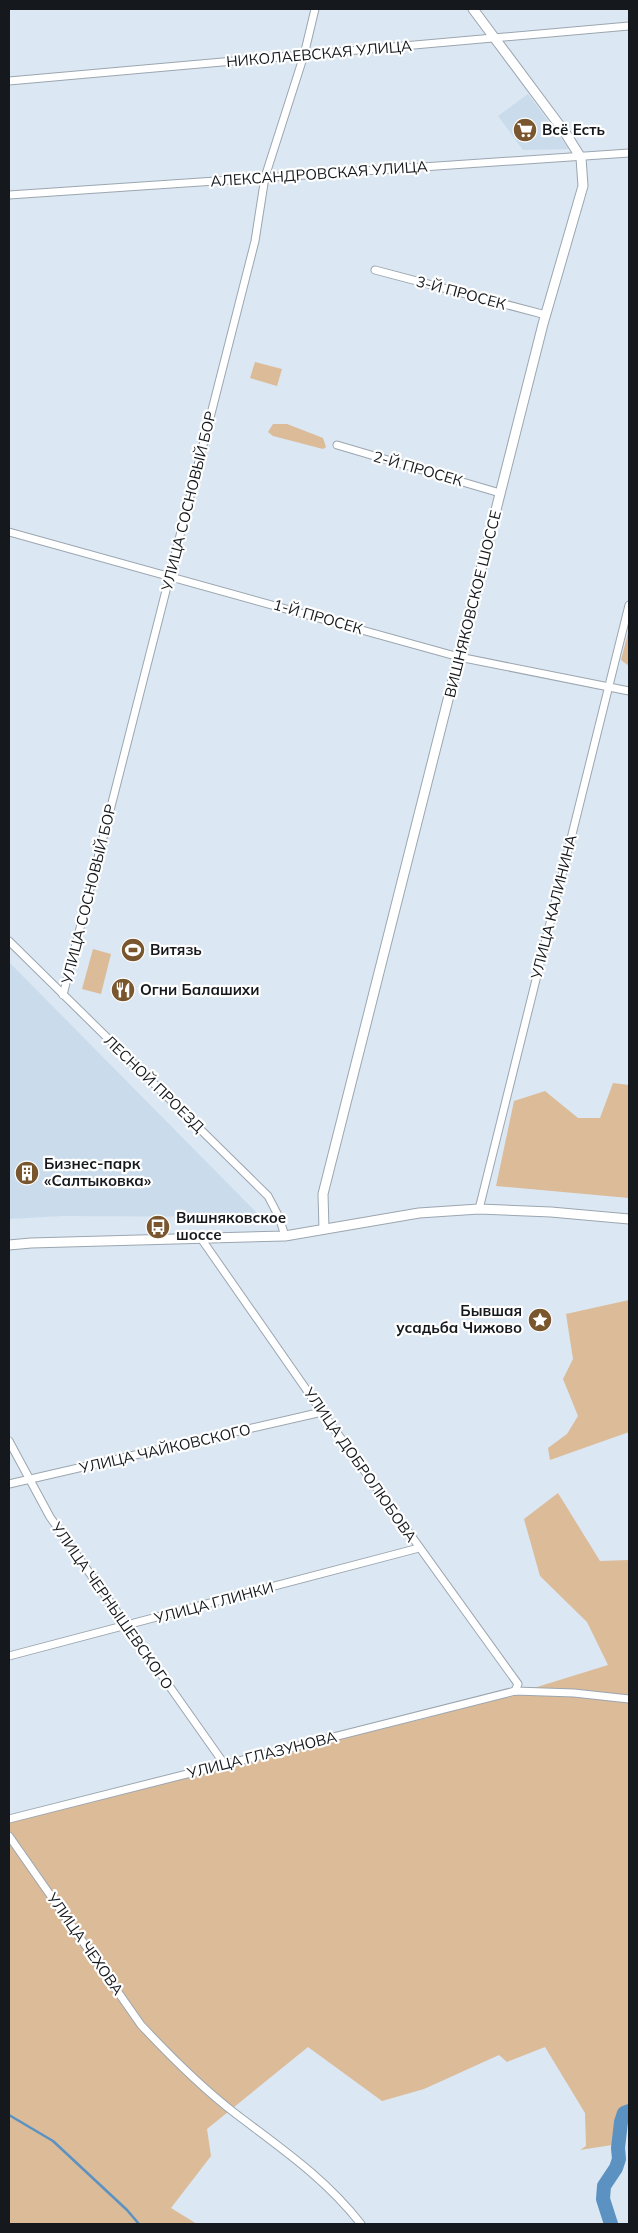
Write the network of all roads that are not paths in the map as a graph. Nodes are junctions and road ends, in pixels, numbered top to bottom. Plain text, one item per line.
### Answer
1 (316, 9) edge
2 (474, 9) edge
3 (629, 26) edge
4 (495, 38) junction
5 (304, 55) junction
6 (9, 81) edge
7 (629, 154) edge
8 (580, 158) junction
9 (265, 177) junction
10 (9, 195) edge
11 (375, 270) dead end
12 (546, 315) junction
13 (337, 445) dead end
14 (500, 493) junction
15 (9, 532) edge
16 (170, 576) junction
17 (629, 605) edge
18 (459, 657) junction
19 (609, 687) junction
20 (629, 692) edge
21 (9, 941) edge
22 (63, 994) junction
23 (479, 1209) junction
24 (629, 1219) edge
25 (324, 1229) junction
26 (285, 1236) junction
27 (200, 1237) junction
28 (9, 1246) edge
29 (322, 1412) junction
30 (9, 1441) edge
31 (28, 1480) junction
32 (9, 1484) edge
33 (419, 1548) junction
34 (126, 1626) junction
35 (9, 1656) edge
36 (515, 1691) junction
37 (629, 1699) edge
38 (225, 1765) junction
39 (9, 1819) edge
40 (9, 1836) edge
41 (361, 2224) edge

1 - 5 street, УЛИЦА СОСНОВЫЙ БОР
2 - 4 street, ВИШНЯКОВСКОЕ ШОССЕ
3 - 4 street, НИКОЛАЕВСКАЯ УЛИЦА
4 - 5 street, НИКОЛАЕВСКАЯ УЛИЦА
4 - 8 street, ВИШНЯКОВСКОЕ ШОССЕ
5 - 6 street, НИКОЛАЕВСКАЯ УЛИЦА
5 - 9 street, УЛИЦА СОСНОВЫЙ БОР
7 - 8 street, АЛЕКСАНДРОВСКАЯ УЛИЦА
8 - 9 street, АЛЕКСАНДРОВСКАЯ УЛИЦА
8 - 12 street, ВИШНЯКОВСКОЕ ШОССЕ
9 - 10 street, АЛЕКСАНДРОВСКАЯ УЛИЦА
9 - 16 street, УЛИЦА СОСНОВЫЙ БОР
11 - 12 street, 3-Й ПРОСЕК
12 - 14 street, ВИШНЯКОВСКОЕ ШОССЕ
13 - 14 street, 2-Й ПРОСЕК
14 - 18 street, ВИШНЯКОВСКОЕ ШОССЕ
15 - 16 street, 1-Й ПРОСЕК
16 - 18 street, 1-Й ПРОСЕК
16 - 22 street, УЛИЦА СОСНОВЫЙ БОР
17 - 19 street, УЛИЦА КАЛИНИНА
18 - 19 street, 1-Й ПРОСЕК
18 - 25 street, ВИШНЯКОВСКОЕ ШОССЕ
19 - 20 street, 1-Й ПРОСЕК
19 - 23 street, УЛИЦА КАЛИНИНА
21 - 22 street, ЛЕСНОЙ ПРОЕЗД
22 - 26 street, ЛЕСНОЙ ПРОЕЗД
23 - 24 street
23 - 25 street
25 - 26 street
26 - 27 street
27 - 28 street
27 - 29 street, УЛИЦА ДОБРОЛЮБОВА
29 - 31 street, УЛИЦА ЧАЙКОВСКОГО
29 - 33 street, УЛИЦА ДОБРОЛЮБОВА
30 - 31 street, УЛИЦА ЧЕРНЫШЕВСКОГО
31 - 32 street, УЛИЦА ЧАЙКОВСКОГО
31 - 34 street, УЛИЦА ЧЕРНЫШЕВСКОГО
33 - 34 street, УЛИЦА ГЛИНКИ
33 - 36 street, УЛИЦА ДОБРОЛЮБОВА
34 - 35 street, УЛИЦА ГЛИНКИ
34 - 38 street, УЛИЦА ЧЕРНЫШЕВСКОГО
36 - 37 street, УЛИЦА ГЛАЗУНОВА
36 - 38 street, УЛИЦА ГЛАЗУНОВА
38 - 39 street, УЛИЦА ГЛАЗУНОВА
40 - 41 street, УЛИЦА ЧЕХОВА

